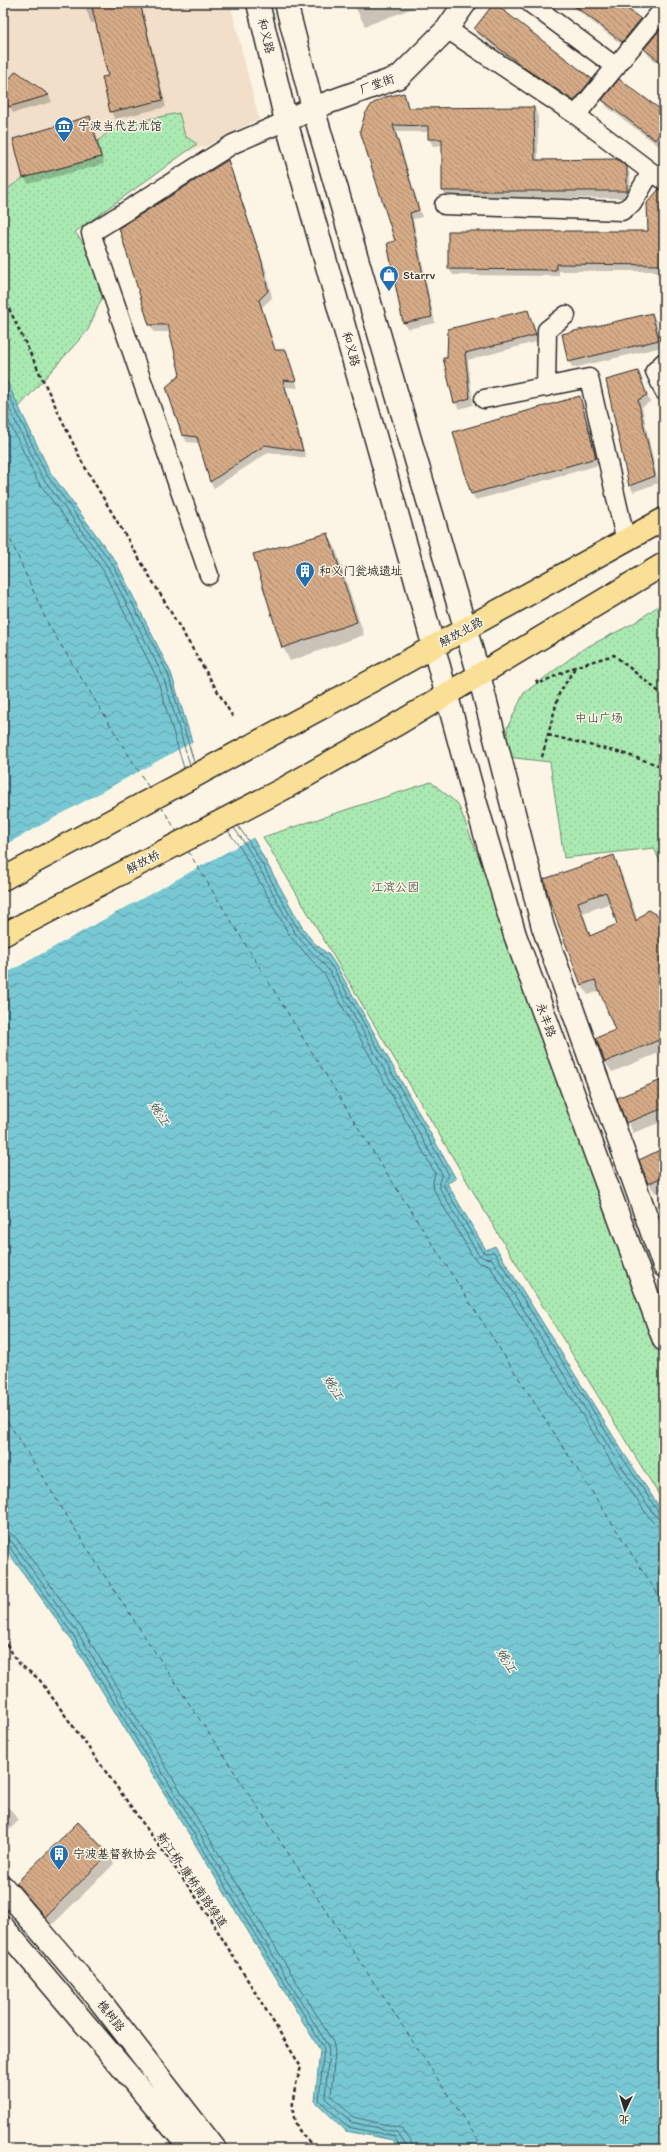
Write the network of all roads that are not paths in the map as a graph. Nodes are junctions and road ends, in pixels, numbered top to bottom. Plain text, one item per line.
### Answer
1 (258, 3) edge
2 (286, 3) edge
3 (465, 3) edge
4 (530, 3) edge
5 (664, 8) edge
6 (447, 29) junction
7 (616, 67) junction
8 (313, 108) junction
9 (576, 115) junction
10 (286, 121) junction
11 (657, 176) edge
12 (444, 205) dead end
13 (566, 315) dead end
14 (664, 362) edge
15 (546, 387) junction
16 (664, 391) edge
17 (484, 399) dead end
18 (664, 520) edge
19 (626, 542) junction
20 (664, 564) edge
21 (209, 576) dead end
22 (465, 630) junction
23 (433, 647) junction
24 (479, 675) junction
25 (446, 694) junction
26 (3, 879) edge
27 (3, 935) edge
28 (664, 1266) edge
29 (664, 1340) edge
30 (3, 1887) edge
31 (3, 1927) edge
32 (191, 2149) edge
33 (215, 2149) edge

1 - 10 main road, 和义路
2 - 8 main road
3 - 6 main road, 厂堂街
4 - 7 street
5 - 7 street
6 - 8 main road, 厂堂街
6 - 9 street
7 - 9 street
8 - 10 main road, 厂堂街
8 - 22 main road
9 - 11 street
10 - 21 street
10 - 23 main road, 和义路
11 - 12 street
13 - 15 street
14 - 16 street
15 - 17 street
15 - 19 street
18 - 19 main road, 解放北路
19 - 22 main road, 解放北路
20 - 24 main road
22 - 23 main road, 解放北路
22 - 24 main road
23 - 25 main road, 和义路
23 - 26 main road, 解放北路
24 - 25 main road
24 - 28 main road
25 - 27 main road, 解放桥
25 - 29 main road, 永丰路
30 - 33 main road, 槐树路
31 - 32 main road, 槐树路

